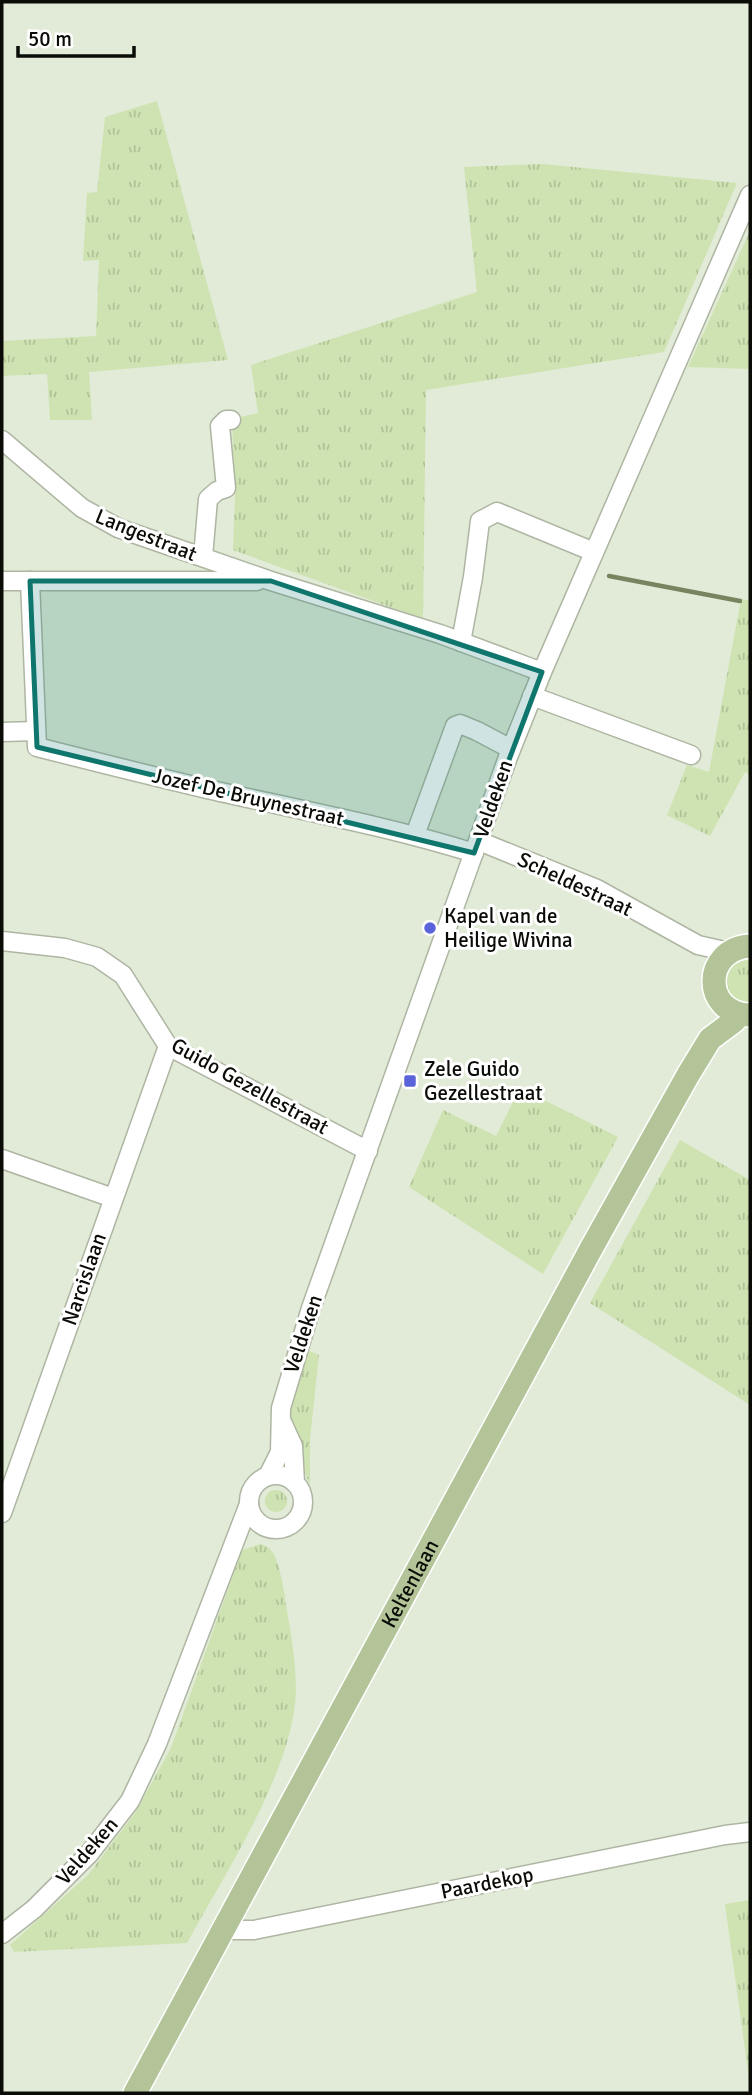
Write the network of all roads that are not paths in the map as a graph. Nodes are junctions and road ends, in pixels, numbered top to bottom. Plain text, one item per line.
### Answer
1 (750, 195) edge
2 (231, 420) dead end
3 (2, 440) edge
4 (594, 552) junction
5 (203, 558) junction
6 (2, 580) edge
7 (30, 581) junction
8 (271, 581) junction
9 (461, 642) junction
10 (542, 672) junction
11 (532, 696) junction
12 (36, 731) junction
13 (2, 732) edge
14 (511, 749) junction
15 (691, 755) dead end
16 (415, 835) junction
17 (476, 847) junction
18 (669, 931) junction
19 (2, 941) edge
20 (743, 946) edge
21 (715, 982) junction
22 (745, 1015) edge
23 (168, 1046) junction
24 (688, 1075) junction
25 (368, 1151) junction
26 (2, 1159) edge
27 (113, 1198) junction
28 (281, 1421) junction
29 (268, 1476) junction
30 (295, 1483) junction
31 (249, 1504) junction
32 (2, 1513) edge
33 (260, 1524) junction
34 (228, 1555) junction
35 (750, 1832) edge
36 (223, 1930) junction
37 (2, 1934) edge
38 (135, 2093) edge

1 - 4 street, Veldeken
2 - 5 street
3 - 5 street, Langestraat
4 - 9 street
4 - 10 street, Veldeken
5 - 8 street, Langestraat
6 - 7 street, Langestraat
7 - 8 street, Langestraat
7 - 12 street
8 - 9 street, Langestraat
9 - 10 street, Langestraat
10 - 11 street, Veldeken
11 - 14 street, Veldeken
11 - 15 street
12 - 13 street
12 - 16 street, Jozef De Bruynestraat
14 - 16 street
14 - 17 street, Veldeken
16 - 17 street, Jozef De Bruynestraat
17 - 18 street, Scheldestraat
17 - 25 street, Veldeken
18 - 20 street, Scheldestraat
18 - 21 street, Scheldestraat
19 - 23 street, Guido Gezellestraat
20 - 21 main road, Keltenlaan
21 - 22 main road, Keltenlaan
21 - 24 main road, Keltenlaan
22 - 24 main road, Keltenlaan
23 - 25 street, Guido Gezellestraat
23 - 27 street, Narcislaan
24 - 36 main road, Keltenlaan
25 - 28 street, Veldeken
26 - 27 street
27 - 32 street, Narcislaan
28 - 29 street, Veldeken
28 - 30 street
29 - 30 street
29 - 31 street, Veldeken
30 - 33 street
31 - 33 street
31 - 34 street, Veldeken
33 - 34 street, Veldeken
34 - 37 street, Veldeken
35 - 36 street, Paardekop
36 - 38 main road, Keltenlaan

